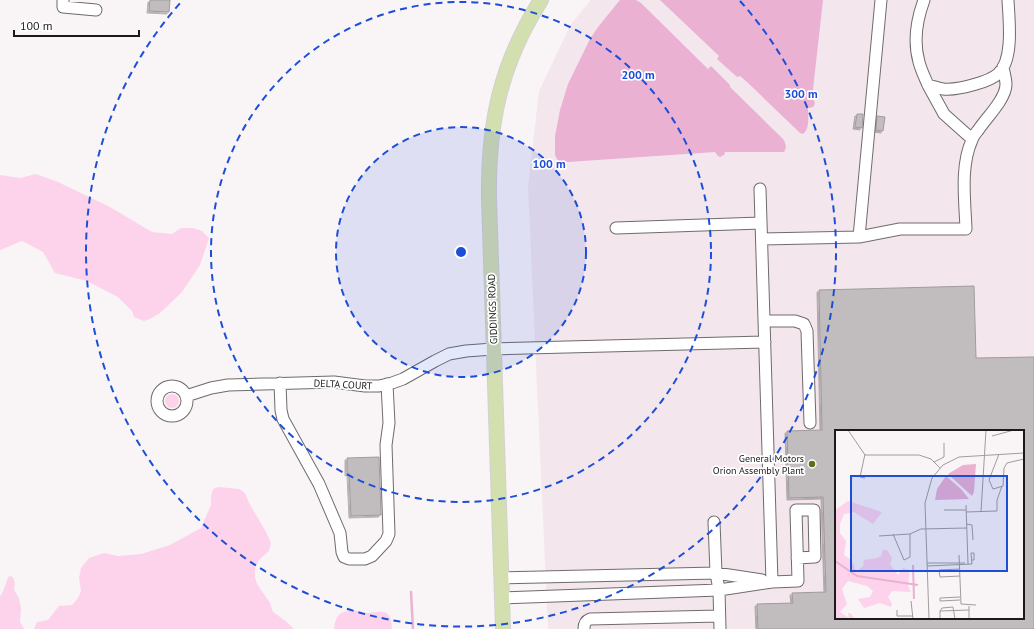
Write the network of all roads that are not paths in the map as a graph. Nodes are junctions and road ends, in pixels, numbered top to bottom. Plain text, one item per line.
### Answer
1 (63, 0) edge
2 (541, 0) edge
3 (881, 0) edge
4 (924, 0) edge
5 (1008, 0) edge
6 (96, 10) dead end
7 (1003, 67) junction
8 (928, 85) junction
9 (972, 139) junction
10 (760, 189) dead end
11 (761, 224) junction
12 (616, 228) dead end
13 (859, 237) junction
14 (762, 239) junction
15 (764, 321) junction
16 (765, 342) junction
17 (493, 349) junction
18 (280, 383) junction
19 (387, 384) junction
20 (186, 396) dead end
21 (810, 423) dead end
22 (714, 522) dead end
23 (797, 558) dead end
24 (716, 573) junction
25 (501, 578) junction
26 (772, 582) junction
27 (719, 590) junction
28 (502, 598) junction
29 (719, 616) junction
30 (503, 629) edge
31 (584, 629) edge
32 (720, 629) edge

1 - 6 street
2 - 17 main road, GIDDINGS ROAD
3 - 13 street
4 - 8 street
5 - 7 street
7 - 8 street
7 - 9 street
8 - 9 street
9 - 13 street
10 - 11 street
11 - 12 street
11 - 14 street
13 - 14 street
14 - 15 street
15 - 16 street
15 - 21 street
16 - 17 street, DELTA COURT
16 - 26 street
17 - 19 street, DELTA COURT
17 - 25 main road, GIDDINGS ROAD
18 - 19 street, DELTA COURT
18 - 19 street
18 - 20 street, DELTA COURT
22 - 24 street
23 - 26 street
24 - 25 street
24 - 26 street
24 - 27 street
25 - 28 main road, GIDDINGS ROAD
26 - 27 street
27 - 28 street
27 - 29 street
28 - 30 main road, GIDDINGS ROAD
29 - 31 street
29 - 32 street

